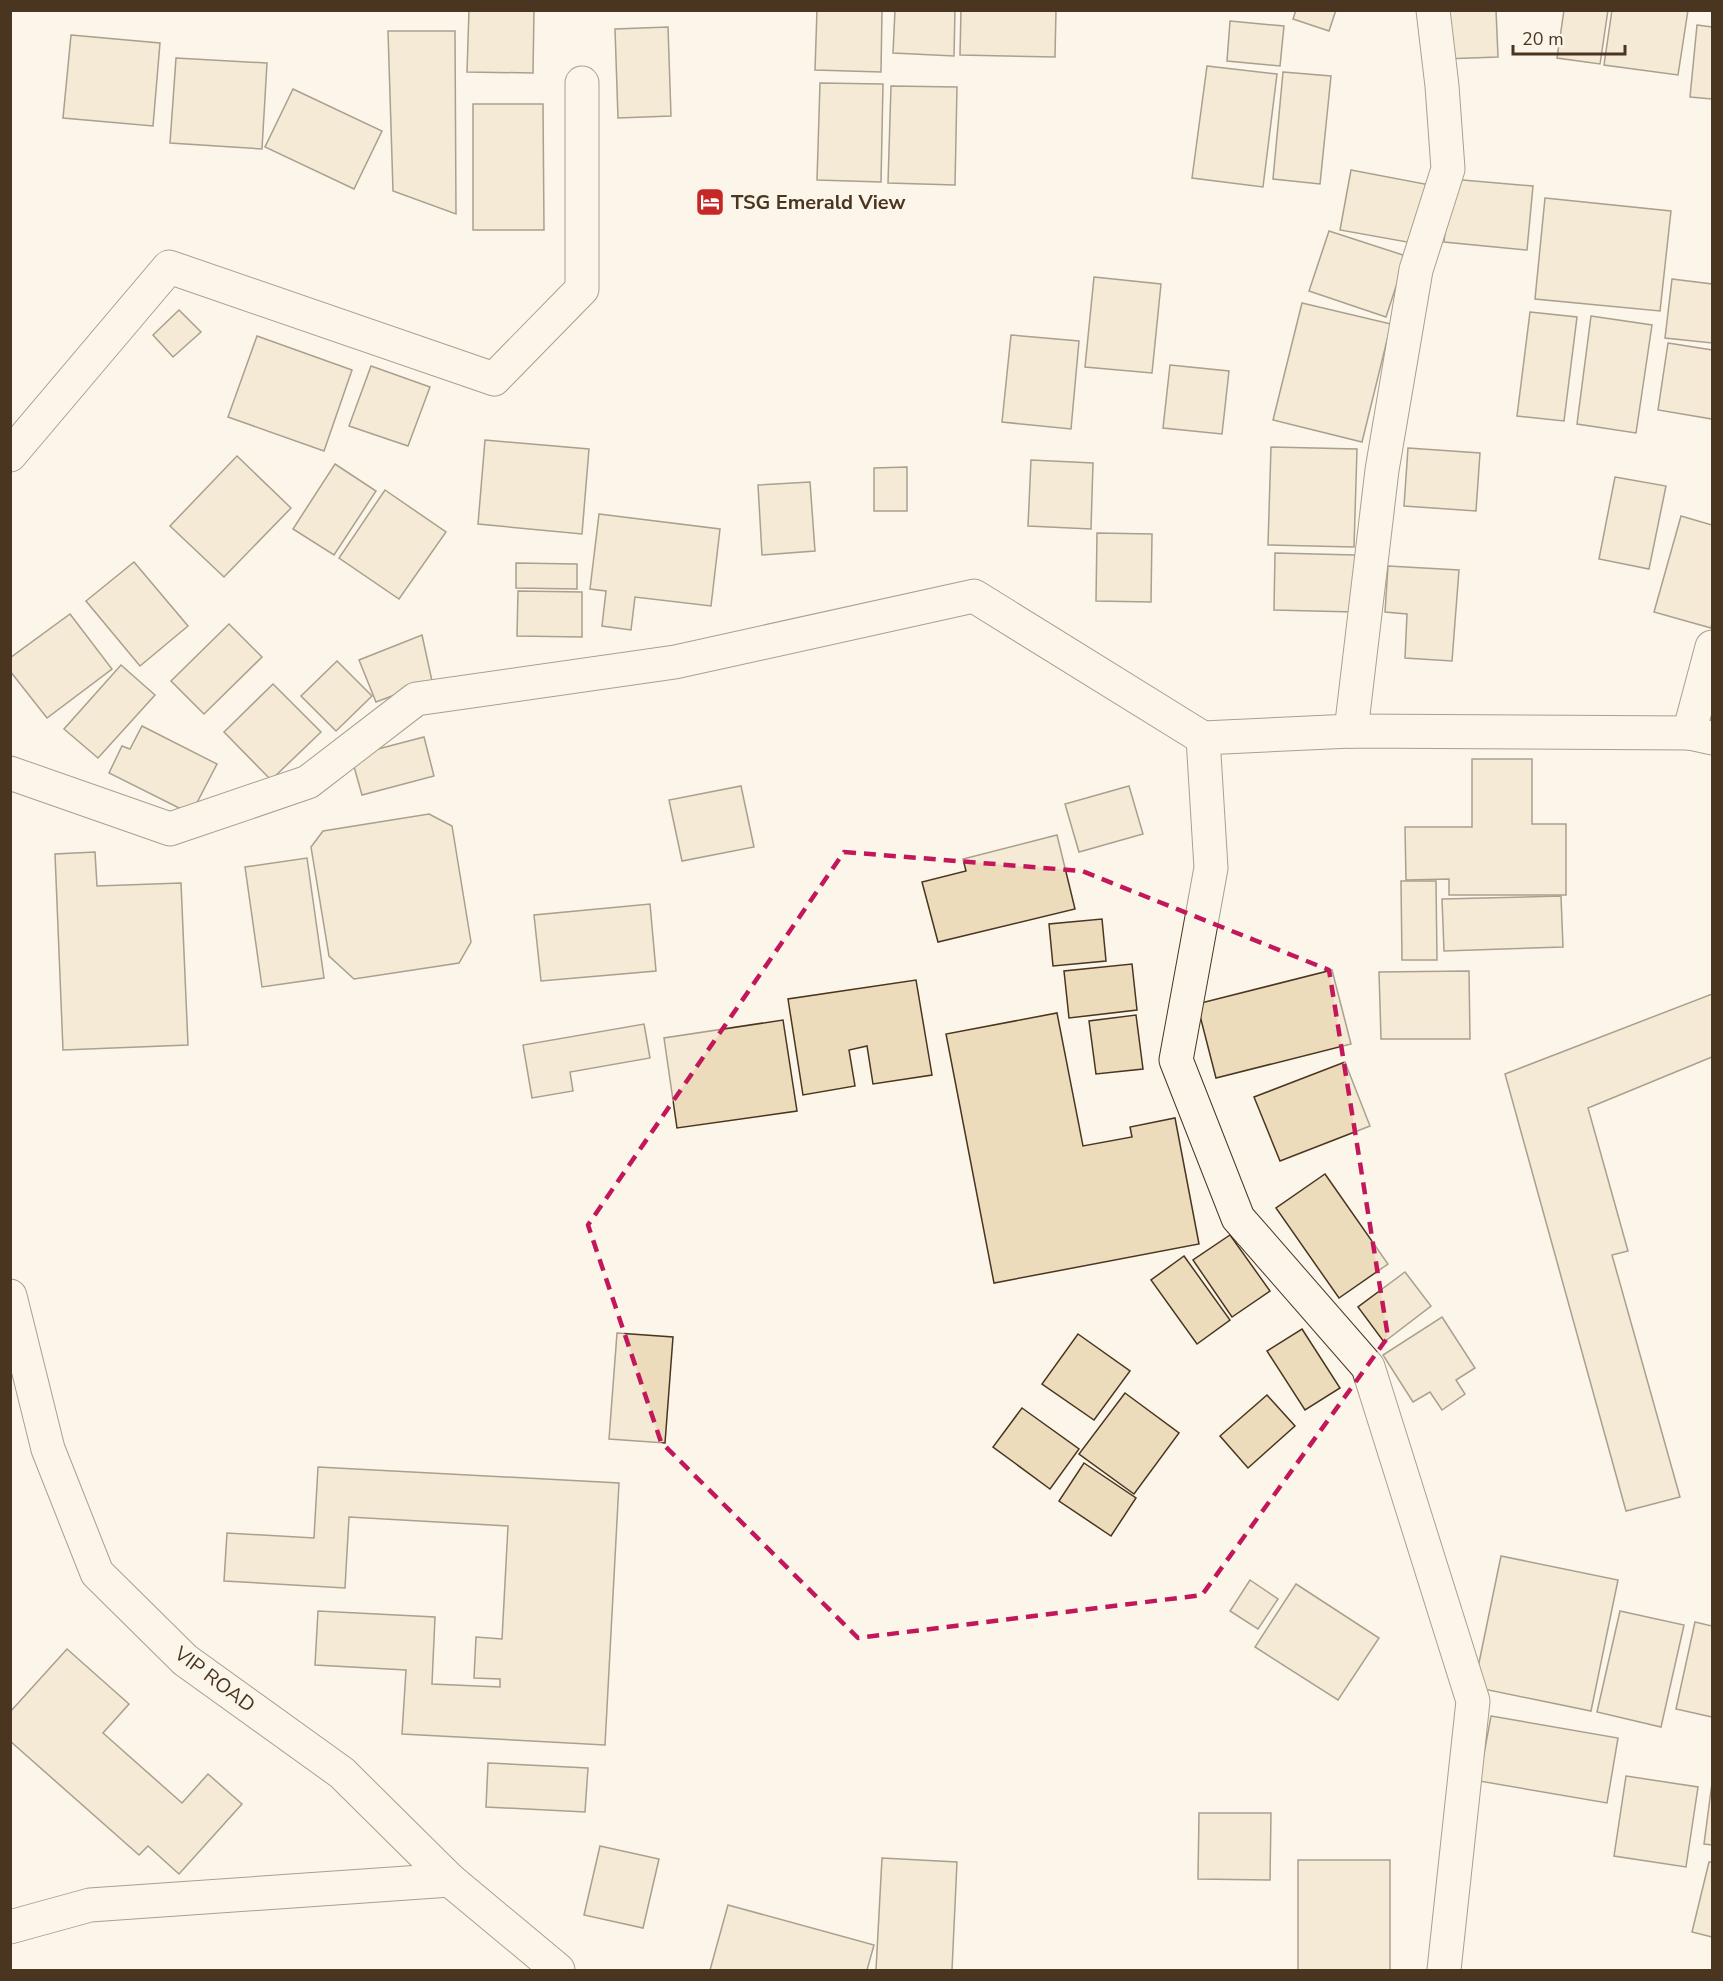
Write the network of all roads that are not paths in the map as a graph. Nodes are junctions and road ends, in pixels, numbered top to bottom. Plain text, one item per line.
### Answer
1 (1433, 10) edge
2 (582, 83) dead end
3 (10, 455) edge
4 (1713, 647) edge
5 (1351, 731) junction
6 (1701, 736) edge
7 (1203, 738) junction
8 (10, 772) edge
9 (10, 1296) edge
10 (450, 1880) junction
11 (10, 1928) edge
12 (558, 1971) edge
13 (1444, 1971) edge

1 - 5 main road
2 - 3 main road
4 - 6 main road
5 - 6 main road
5 - 7 main road
7 - 8 main road
7 - 13 main road
9 - 10 main road, VIP ROAD
10 - 11 main road
10 - 12 main road, VIP ROAD

